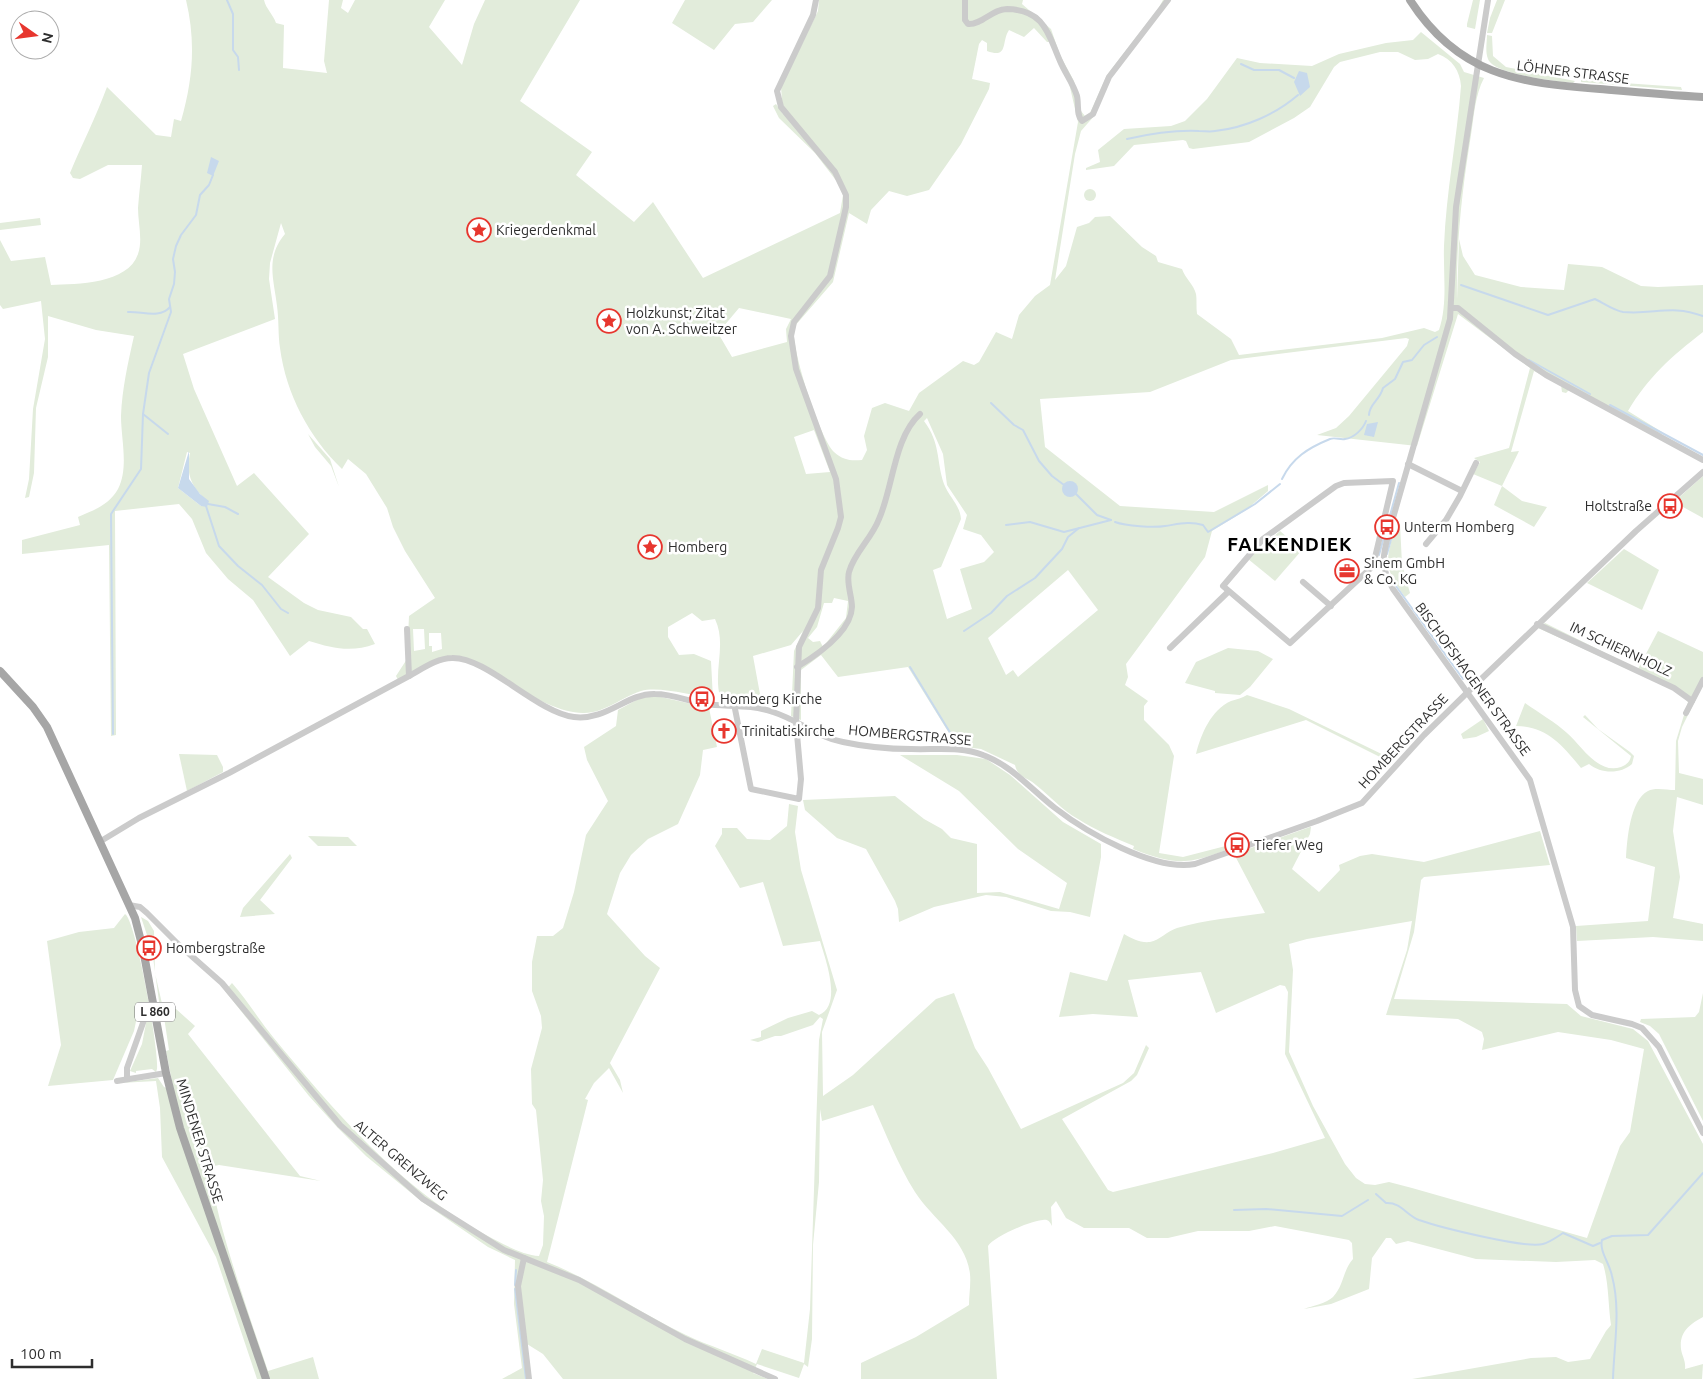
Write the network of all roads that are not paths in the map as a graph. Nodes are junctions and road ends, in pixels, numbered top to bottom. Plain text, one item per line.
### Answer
1 (816, 0) edge
2 (964, 0) edge
3 (1168, 0) edge
4 (1410, 0) edge
5 (1488, 0) edge
6 (1478, 64) junction
7 (1703, 97) edge
8 (1452, 308) junction
9 (920, 414) dead end
10 (1703, 460) edge
11 (1476, 463) dead end
12 (1408, 464) junction
13 (1703, 472) edge
14 (1462, 491) junction
15 (1426, 544) dead end
16 (1382, 563) junction
17 (1373, 566) junction
18 (1303, 582) dead end
19 (1228, 592) junction
20 (1331, 606) junction
21 (1537, 624) junction
22 (406, 629) dead end
23 (1170, 648) dead end
24 (797, 667) junction
25 (0, 671) edge
26 (409, 676) junction
27 (1703, 680) edge
28 (1468, 692) junction
29 (1692, 701) junction
30 (734, 704) junction
31 (1686, 713) dead end
32 (796, 723) junction
33 (101, 841) junction
34 (129, 905) junction
35 (143, 1015) dead end
36 (166, 1073) junction
37 (127, 1078) junction
38 (117, 1081) dead end
39 (1703, 1133) edge
40 (524, 1258) junction
41 (266, 1379) edge
42 (529, 1379) edge
43 (775, 1379) edge

1 - 24 street
2 - 3 street
4 - 6 main road, LÖHNER STRASSE
5 - 6 street
6 - 7 main road, LÖHNER STRASSE
6 - 8 street
8 - 10 street
8 - 12 street
9 - 24 street
11 - 14 street
12 - 14 street
12 - 16 street
13 - 21 street, HOMBERGSTRASSE
14 - 15 street
16 - 17 street
16 - 28 street, BISCHOFSHAGENER STRASSE
17 - 19 street
17 - 20 street
18 - 20 street
19 - 20 street
19 - 23 street
21 - 28 street, HOMBERGSTRASSE
21 - 29 street, IM SCHIERNHOLZ
22 - 26 street
24 - 32 street
25 - 33 main road, MINDENER STRASSE / L 860
26 - 30 street, HOMBERGSTRASSE
26 - 33 street, HOMBERGSTRASSE
27 - 29 street
28 - 32 street, HOMBERGSTRASSE
28 - 39 street, BISCHOFSHAGENER STRASSE
29 - 31 street
30 - 32 street, HOMBERGSTRASSE
30 - 32 street
33 - 34 main road, MINDENER STRASSE / L 860
34 - 36 main road, MINDENER STRASSE / L 860
34 - 40 street, ALTER GRENZWEG
35 - 37 street
36 - 37 street
36 - 41 main road, MINDENER STRASSE / L 860
37 - 38 street
40 - 42 street
40 - 43 street, ALTER GRENZWEG

